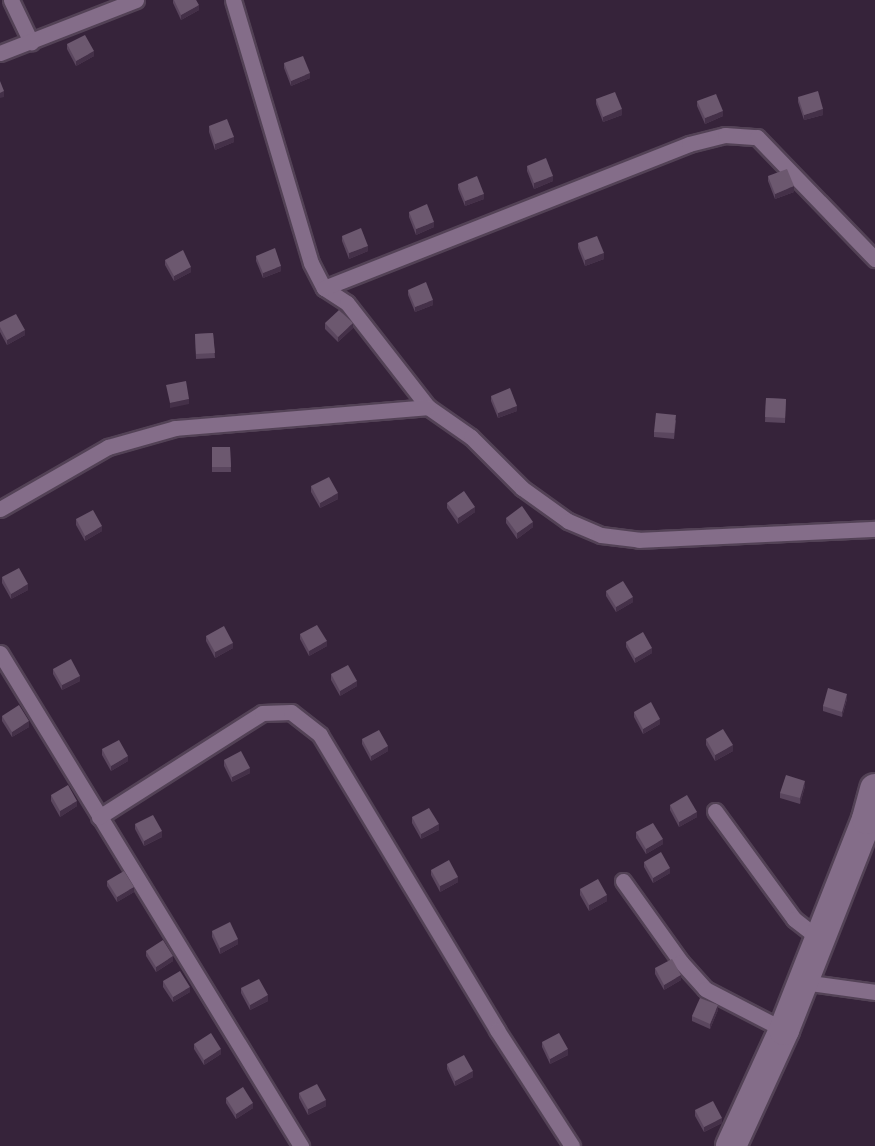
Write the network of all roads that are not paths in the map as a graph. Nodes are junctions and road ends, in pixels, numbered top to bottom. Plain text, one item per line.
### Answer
1 (11, 0) edge
2 (136, 0) edge
3 (233, 0) edge
4 (31, 42) junction
5 (0, 52) edge
6 (875, 259) edge
7 (324, 288) junction
8 (428, 407) junction
9 (0, 508) edge
10 (875, 529) edge
11 (0, 653) edge
12 (875, 789) edge
13 (715, 811) dead end
14 (99, 817) junction
15 (623, 881) dead end
16 (820, 939) junction
17 (803, 982) junction
18 (875, 992) edge
19 (784, 1030) junction
20 (754, 1094) junction
21 (301, 1146) edge
22 (572, 1146) edge
23 (731, 1146) edge
24 (749, 1146) edge

1 - 4 lane
2 - 4 lane
3 - 7 lane
4 - 5 lane
6 - 7 lane
7 - 8 lane
8 - 9 lane
8 - 10 lane
11 - 14 lane
12 - 16 street
13 - 16 lane
14 - 21 lane
14 - 22 lane
15 - 19 lane
16 - 17 street
17 - 18 lane
17 - 19 street
19 - 20 street
20 - 23 street
20 - 24 lane

